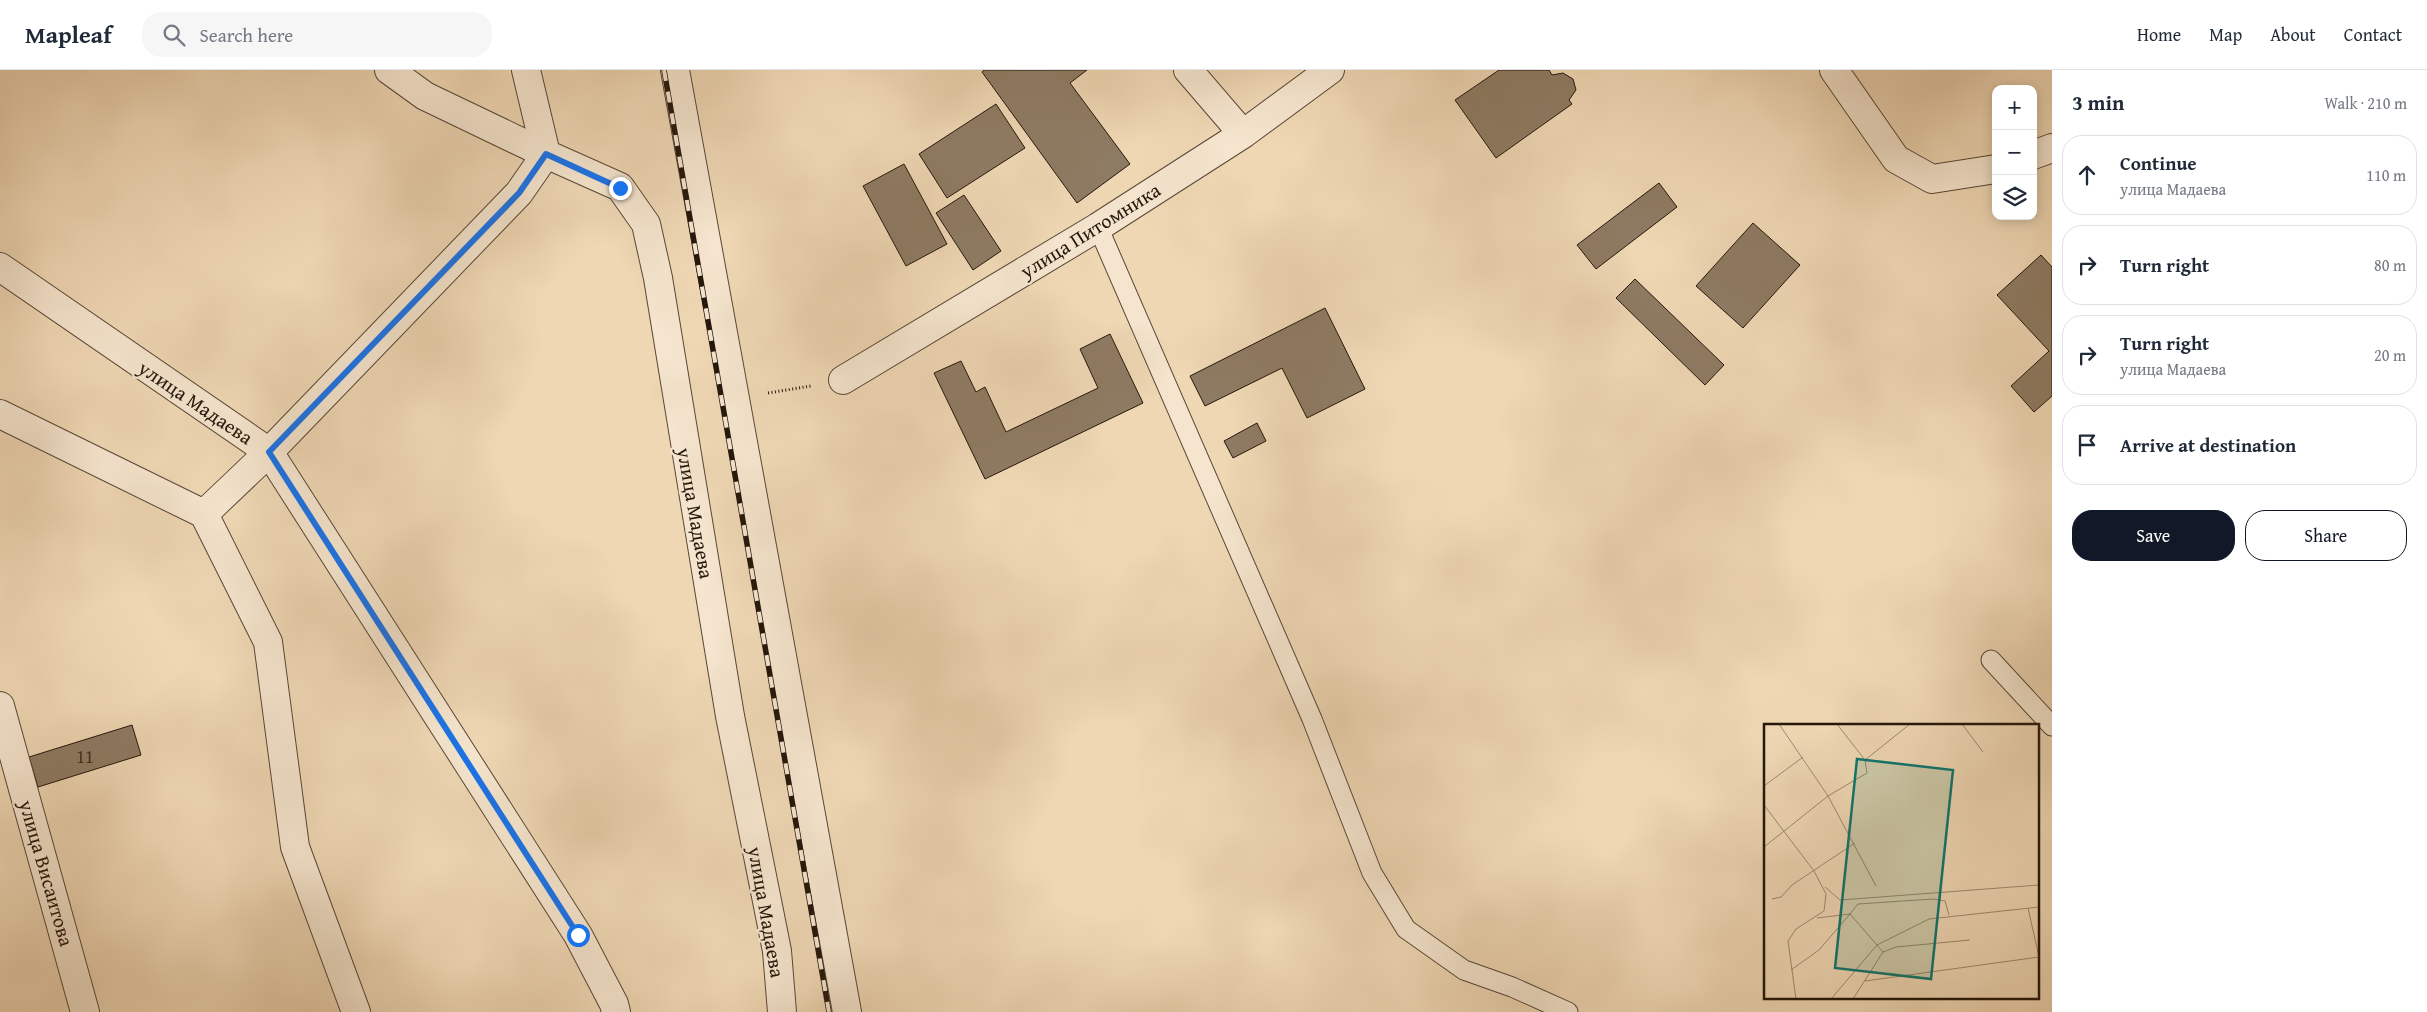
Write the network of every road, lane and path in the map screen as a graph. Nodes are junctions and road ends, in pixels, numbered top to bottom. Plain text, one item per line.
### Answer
1 (389, 70) edge
2 (526, 70) edge
3 (675, 70) edge
4 (1188, 70) edge
5 (1330, 70) edge
6 (1834, 70) edge
7 (1243, 134) junction
8 (2052, 148) edge
9 (546, 154) junction
10 (2037, 154) edge
11 (1992, 170) edge
12 (1098, 227) junction
13 (0, 267) edge
14 (843, 380) joint
15 (735, 400) junction
16 (0, 414) edge
17 (269, 452) junction
18 (204, 514) junction
19 (1991, 660) dead end
20 (0, 706) edge
21 (2052, 726) edge
22 (86, 1012) edge
23 (356, 1012) edge
24 (616, 1012) edge
25 (782, 1012) edge
26 (847, 1012) edge
27 (1568, 1012) edge

1 - 9 street, улица Мадаева
2 - 9 street
3 - 15 street
4 - 7 street
5 - 7 street, улица Питомника
6 - 11 street
7 - 12 street, улица Питомника
8 - 10 street
9 - 17 street
9 - 25 street, улица Мадаева
12 - 14 street, улица Питомника
12 - 27 lane
13 - 17 street, улица Мадаева
14 - 15 path
15 - 26 street
16 - 18 street
17 - 18 street
17 - 24 street, улица Мадаева
18 - 23 street
19 - 21 lane
20 - 22 street, улица Висаитова

